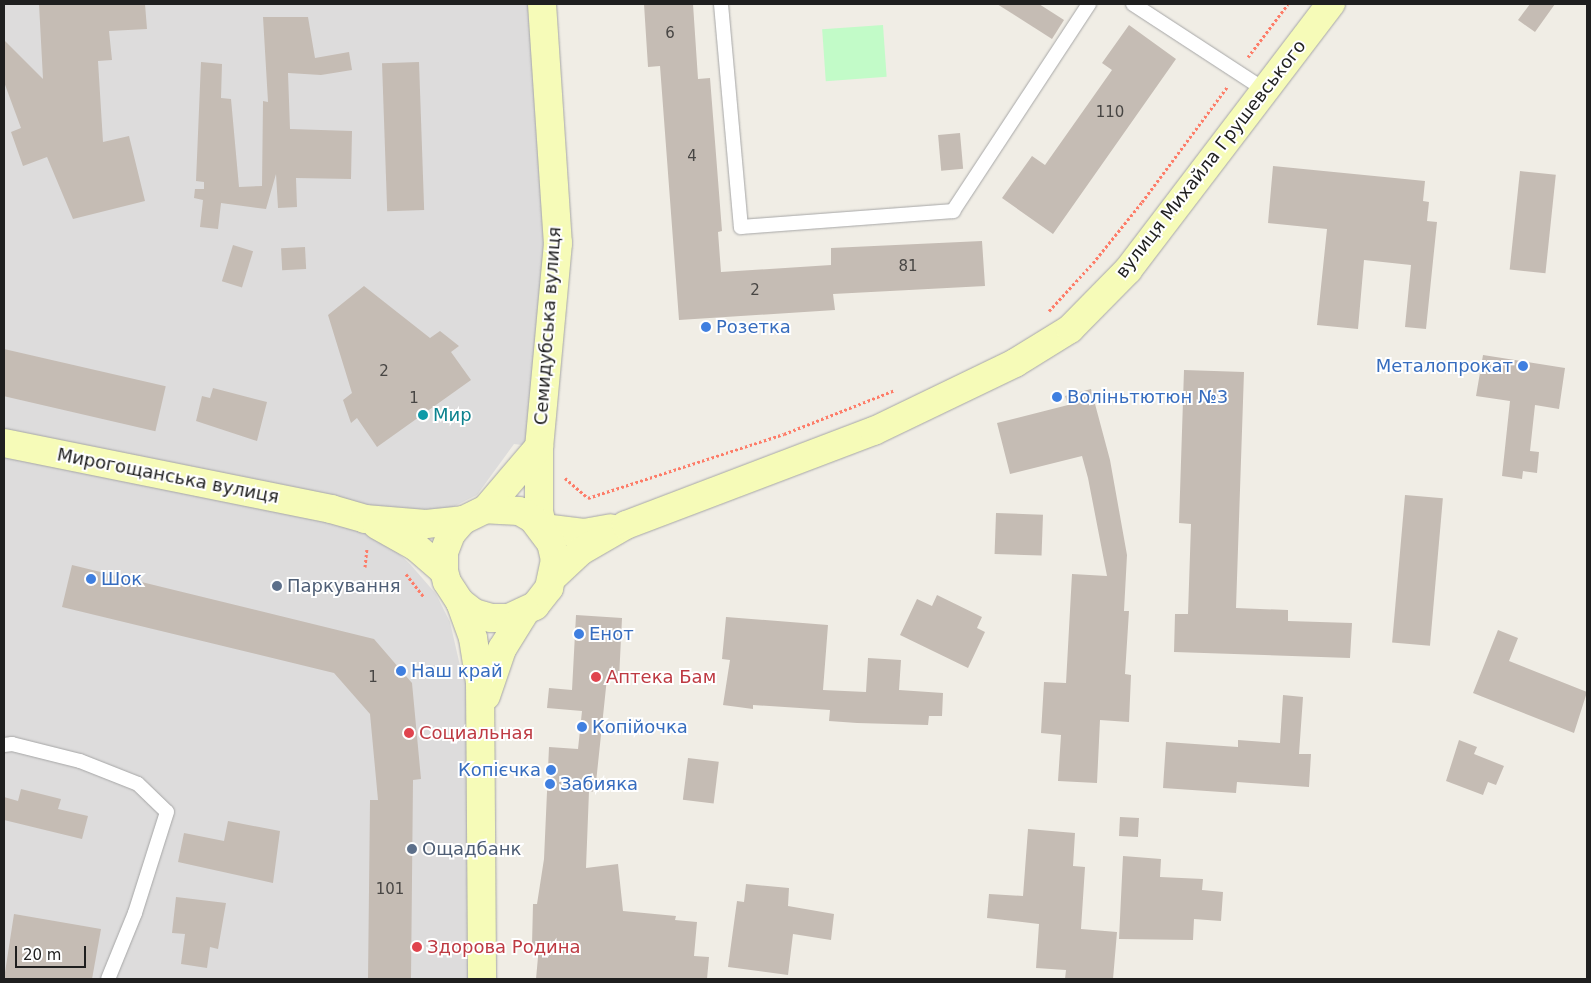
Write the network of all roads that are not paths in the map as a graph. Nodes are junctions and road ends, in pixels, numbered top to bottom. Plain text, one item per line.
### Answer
1 (542, 4) edge
2 (721, 4) edge
3 (1089, 4) edge
4 (1132, 4) edge
5 (1330, 4) edge
6 (1265, 90) junction
7 (4, 443) edge
8 (539, 448) junction
9 (475, 514) junction
10 (365, 519) junction
11 (626, 524) junction
12 (543, 528) junction
13 (444, 571) junction
14 (553, 577) junction
15 (460, 602) junction
16 (525, 612) junction
17 (482, 714) junction
18 (4, 745) edge
19 (108, 979) edge
20 (482, 979) edge

1 - 8 main road, Семидубська вулиця
2 - 3 lane
4 - 6 lane
5 - 6 main road, вулиця Михайла Грушевського
6 - 11 main road, вулиця Михайла Грушевського
7 - 10 main road, Мирогощанська вулиця
8 - 9 main road
8 - 12 main road, Семидубська вулиця
9 - 10 main road
9 - 12 main road
9 - 13 main road
10 - 13 main road
11 - 12 main road, вулиця Михайла Грушевського
11 - 14 main road, вулиця Михайла Грушевського
12 - 14 main road
13 - 15 main road
14 - 16 main road
15 - 16 main road
15 - 17 main road
16 - 17 main road
17 - 20 main road
18 - 19 lane

